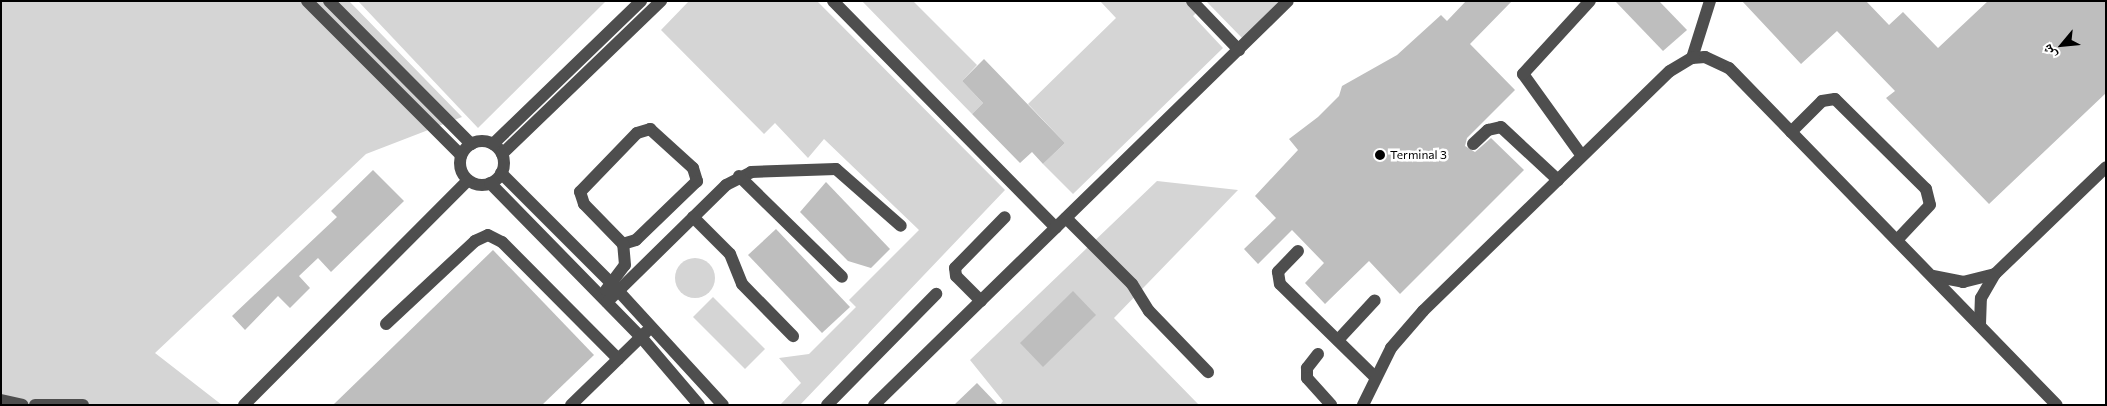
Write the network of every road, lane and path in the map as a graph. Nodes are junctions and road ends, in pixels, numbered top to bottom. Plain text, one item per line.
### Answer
1 (307, 1) edge
2 (329, 1) edge
3 (641, 1) edge
4 (661, 1) edge
5 (833, 1) edge
6 (1192, 1) edge
7 (1288, 1) edge
8 (1590, 1) edge
9 (1710, 1) edge
10 (1238, 50) junction
11 (1692, 58) junction
12 (1791, 132) junction
13 (471, 144) junction
14 (1473, 144) dead end
15 (498, 149) junction
16 (461, 155) junction
17 (1582, 156) junction
18 (2106, 167) edge
19 (501, 173) junction
20 (739, 176) junction
21 (468, 180) junction
22 (1558, 180) junction
23 (490, 184) junction
24 (693, 217) junction
25 (1005, 217) dead end
26 (1066, 218) junction
27 (901, 226) dead end
28 (1056, 228) junction
29 (1897, 240) junction
30 (623, 244) junction
31 (1298, 251) dead end
32 (1994, 274) junction
33 (1932, 276) junction
34 (842, 277) dead end
35 (615, 288) junction
36 (936, 294) dead end
37 (604, 298) junction
38 (1375, 300) dead end
39 (981, 301) junction
40 (386, 324) dead end
41 (1980, 324) junction
42 (651, 327) junction
43 (794, 336) dead end
44 (641, 337) junction
45 (1338, 340) junction
46 (1318, 354) dead end
47 (618, 359) junction
48 (1208, 372) dead end
49 (1376, 378) junction
50 (1, 400) edge
51 (248, 403) edge
52 (22, 405) edge
53 (34, 405) edge
54 (83, 405) edge
55 (571, 405) edge
56 (699, 405) edge
57 (723, 405) edge
58 (827, 405) edge
59 (874, 405) edge
60 (1331, 405) edge
61 (1363, 405) edge
62 (2057, 405) edge

1 - 16 street
2 - 13 street
3 - 15 street
4 - 15 street
5 - 28 street
6 - 10 street
7 - 10 street
8 - 17 street
9 - 11 street
10 - 26 street
11 - 12 street
11 - 17 street
12 - 29 street
12 - 29 street
13 - 15 street
13 - 16 street
14 - 22 street
15 - 19 street
16 - 21 street
17 - 22 street
18 - 32 street
19 - 23 street
19 - 35 street
20 - 24 street
20 - 27 street
20 - 34 street
21 - 23 street
21 - 51 street
22 - 49 street
23 - 37 street
24 - 35 street
24 - 43 street
25 - 39 street
26 - 28 street
26 - 48 street
28 - 39 street
29 - 33 street
30 - 30 street
30 - 35 street
31 - 45 street
32 - 33 street
32 - 41 street
33 - 41 street
35 - 37 street
35 - 42 street
36 - 58 street
37 - 44 street
38 - 45 street
39 - 59 street
40 - 47 street
41 - 62 street
42 - 44 street
42 - 57 street
44 - 47 street
44 - 56 street
45 - 49 street
46 - 60 street
47 - 55 street
49 - 61 street
50 - 52 street
53 - 54 street

